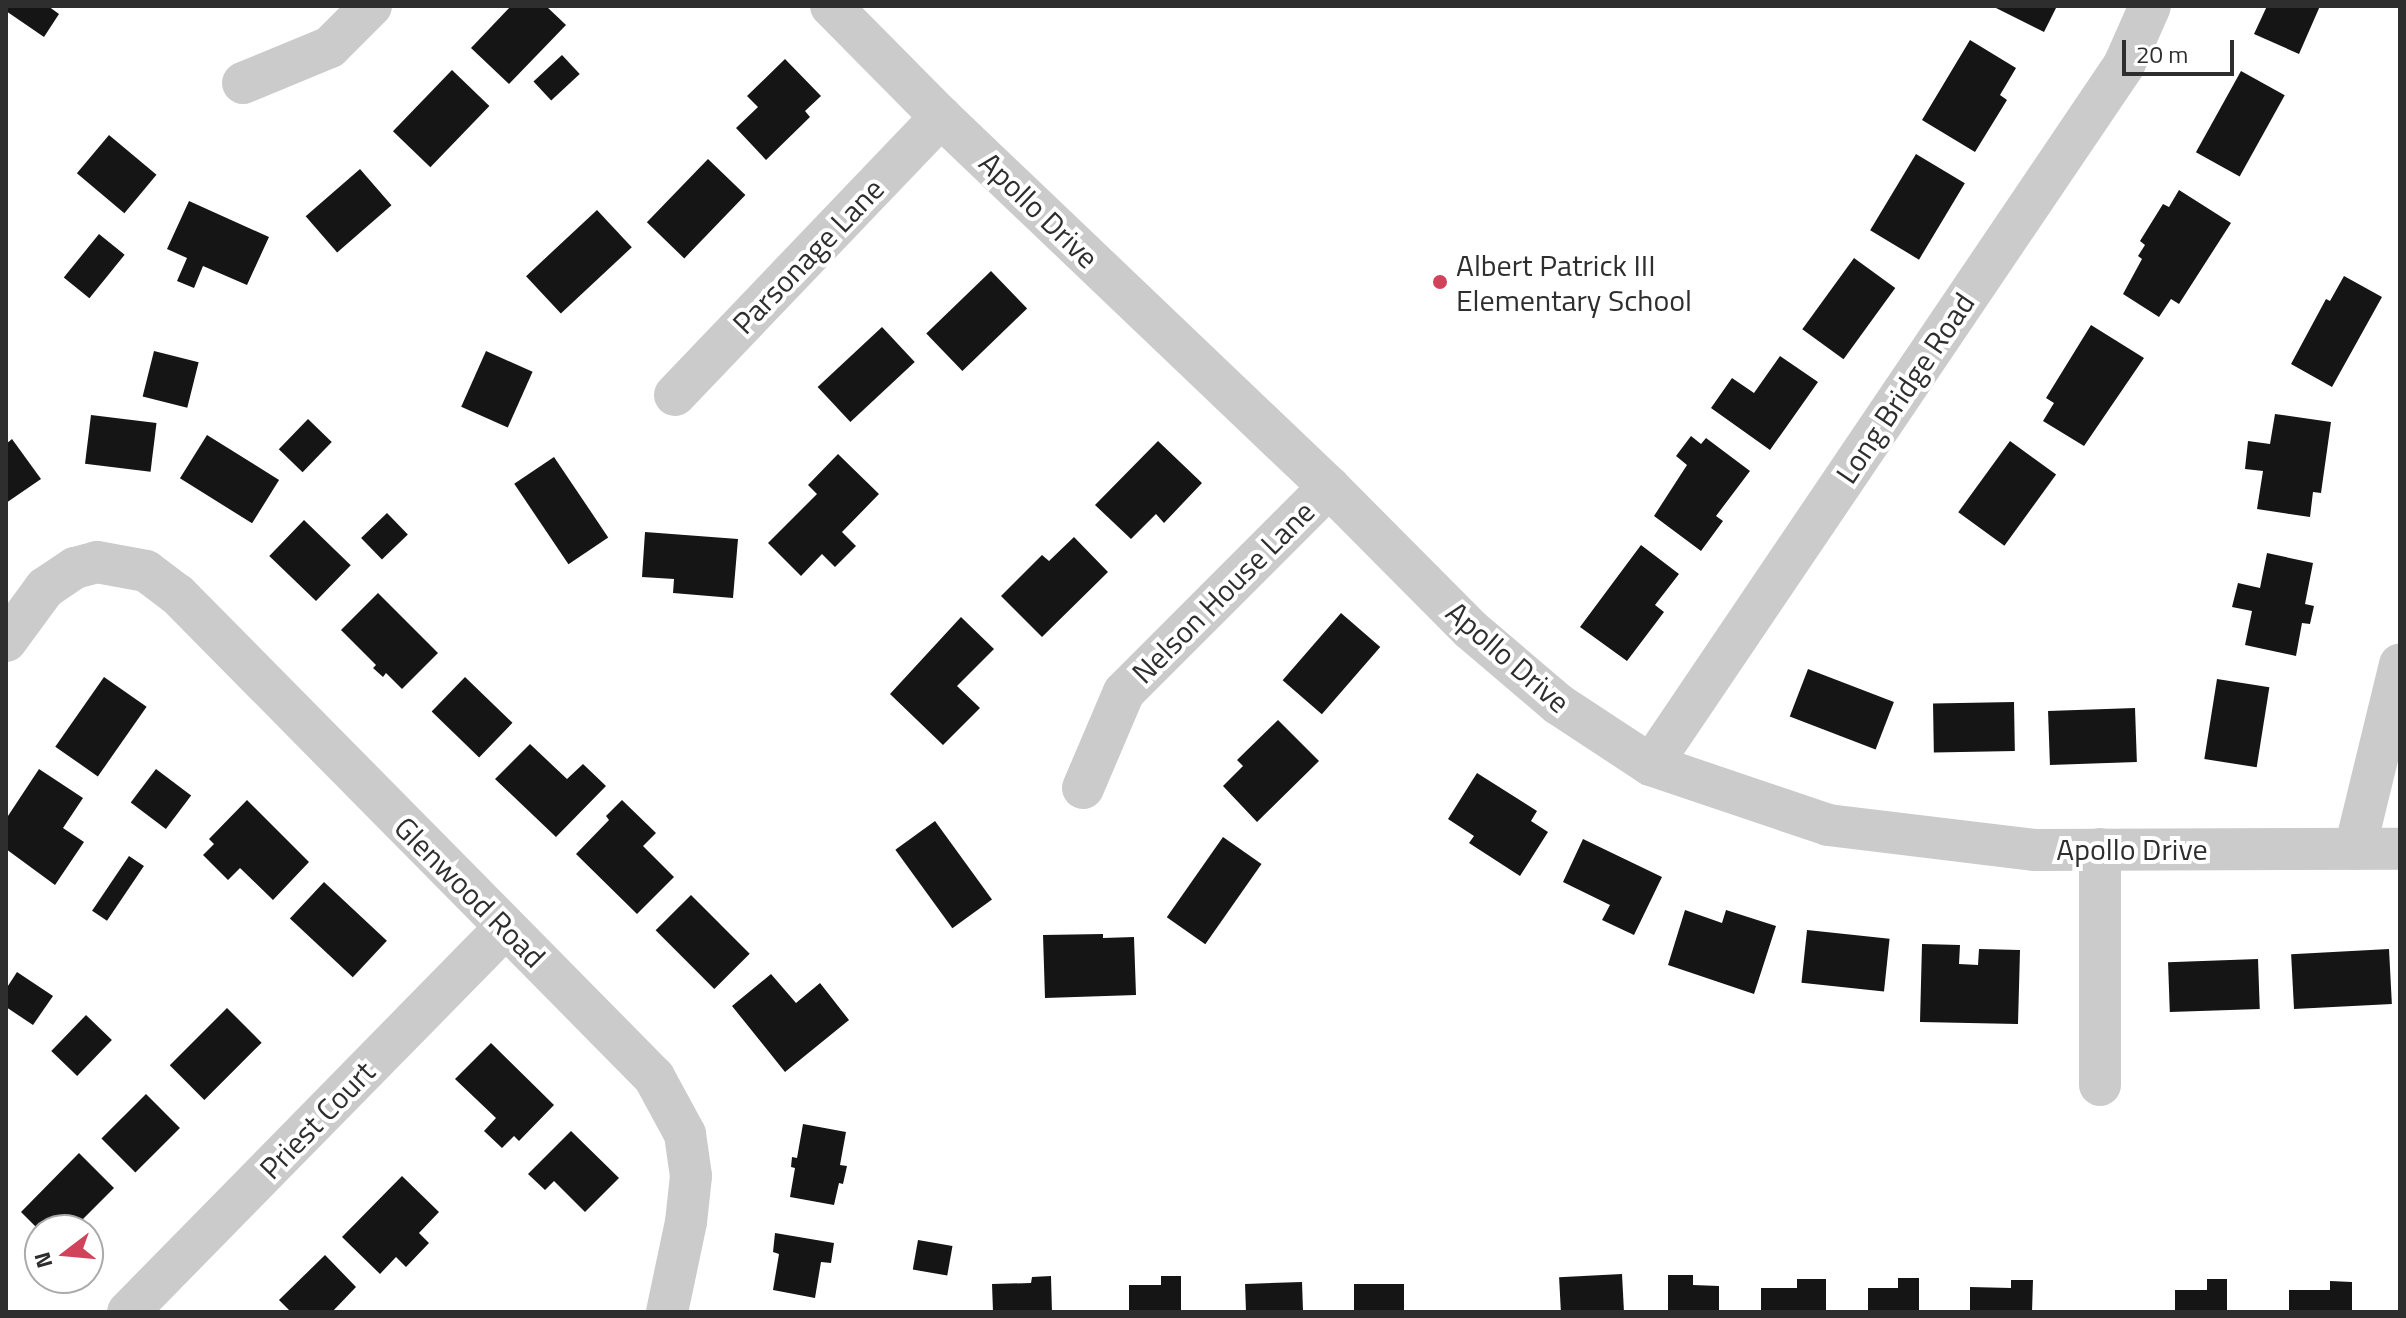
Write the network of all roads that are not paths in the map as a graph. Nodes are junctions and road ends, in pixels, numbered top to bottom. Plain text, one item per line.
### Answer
1 (371, 6) edge
2 (831, 6) edge
3 (2150, 6) edge
4 (243, 83) dead end
5 (941, 117) junction
6 (675, 395) dead end
7 (1329, 487) junction
8 (6, 641) edge
9 (2400, 664) edge
10 (1651, 765) junction
11 (1083, 788) dead end
12 (2100, 849) junction
13 (2355, 849) junction
14 (2400, 849) edge
15 (505, 928) junction
16 (2100, 1085) dead end
17 (128, 1312) edge
18 (667, 1312) edge

1 - 4 street
2 - 5 street, Apollo Drive
3 - 10 street, Long Bridge Road
5 - 6 street, Parsonage Lane
5 - 7 street, Apollo Drive
7 - 10 street, Apollo Drive
7 - 11 street, Nelson House Lane
8 - 15 street, Glenwood Road
9 - 13 street
10 - 12 street, Apollo Drive
12 - 13 street, Apollo Drive
12 - 16 street
13 - 14 street, Apollo Drive
15 - 17 street, Priest Court
15 - 18 street, Glenwood Road

